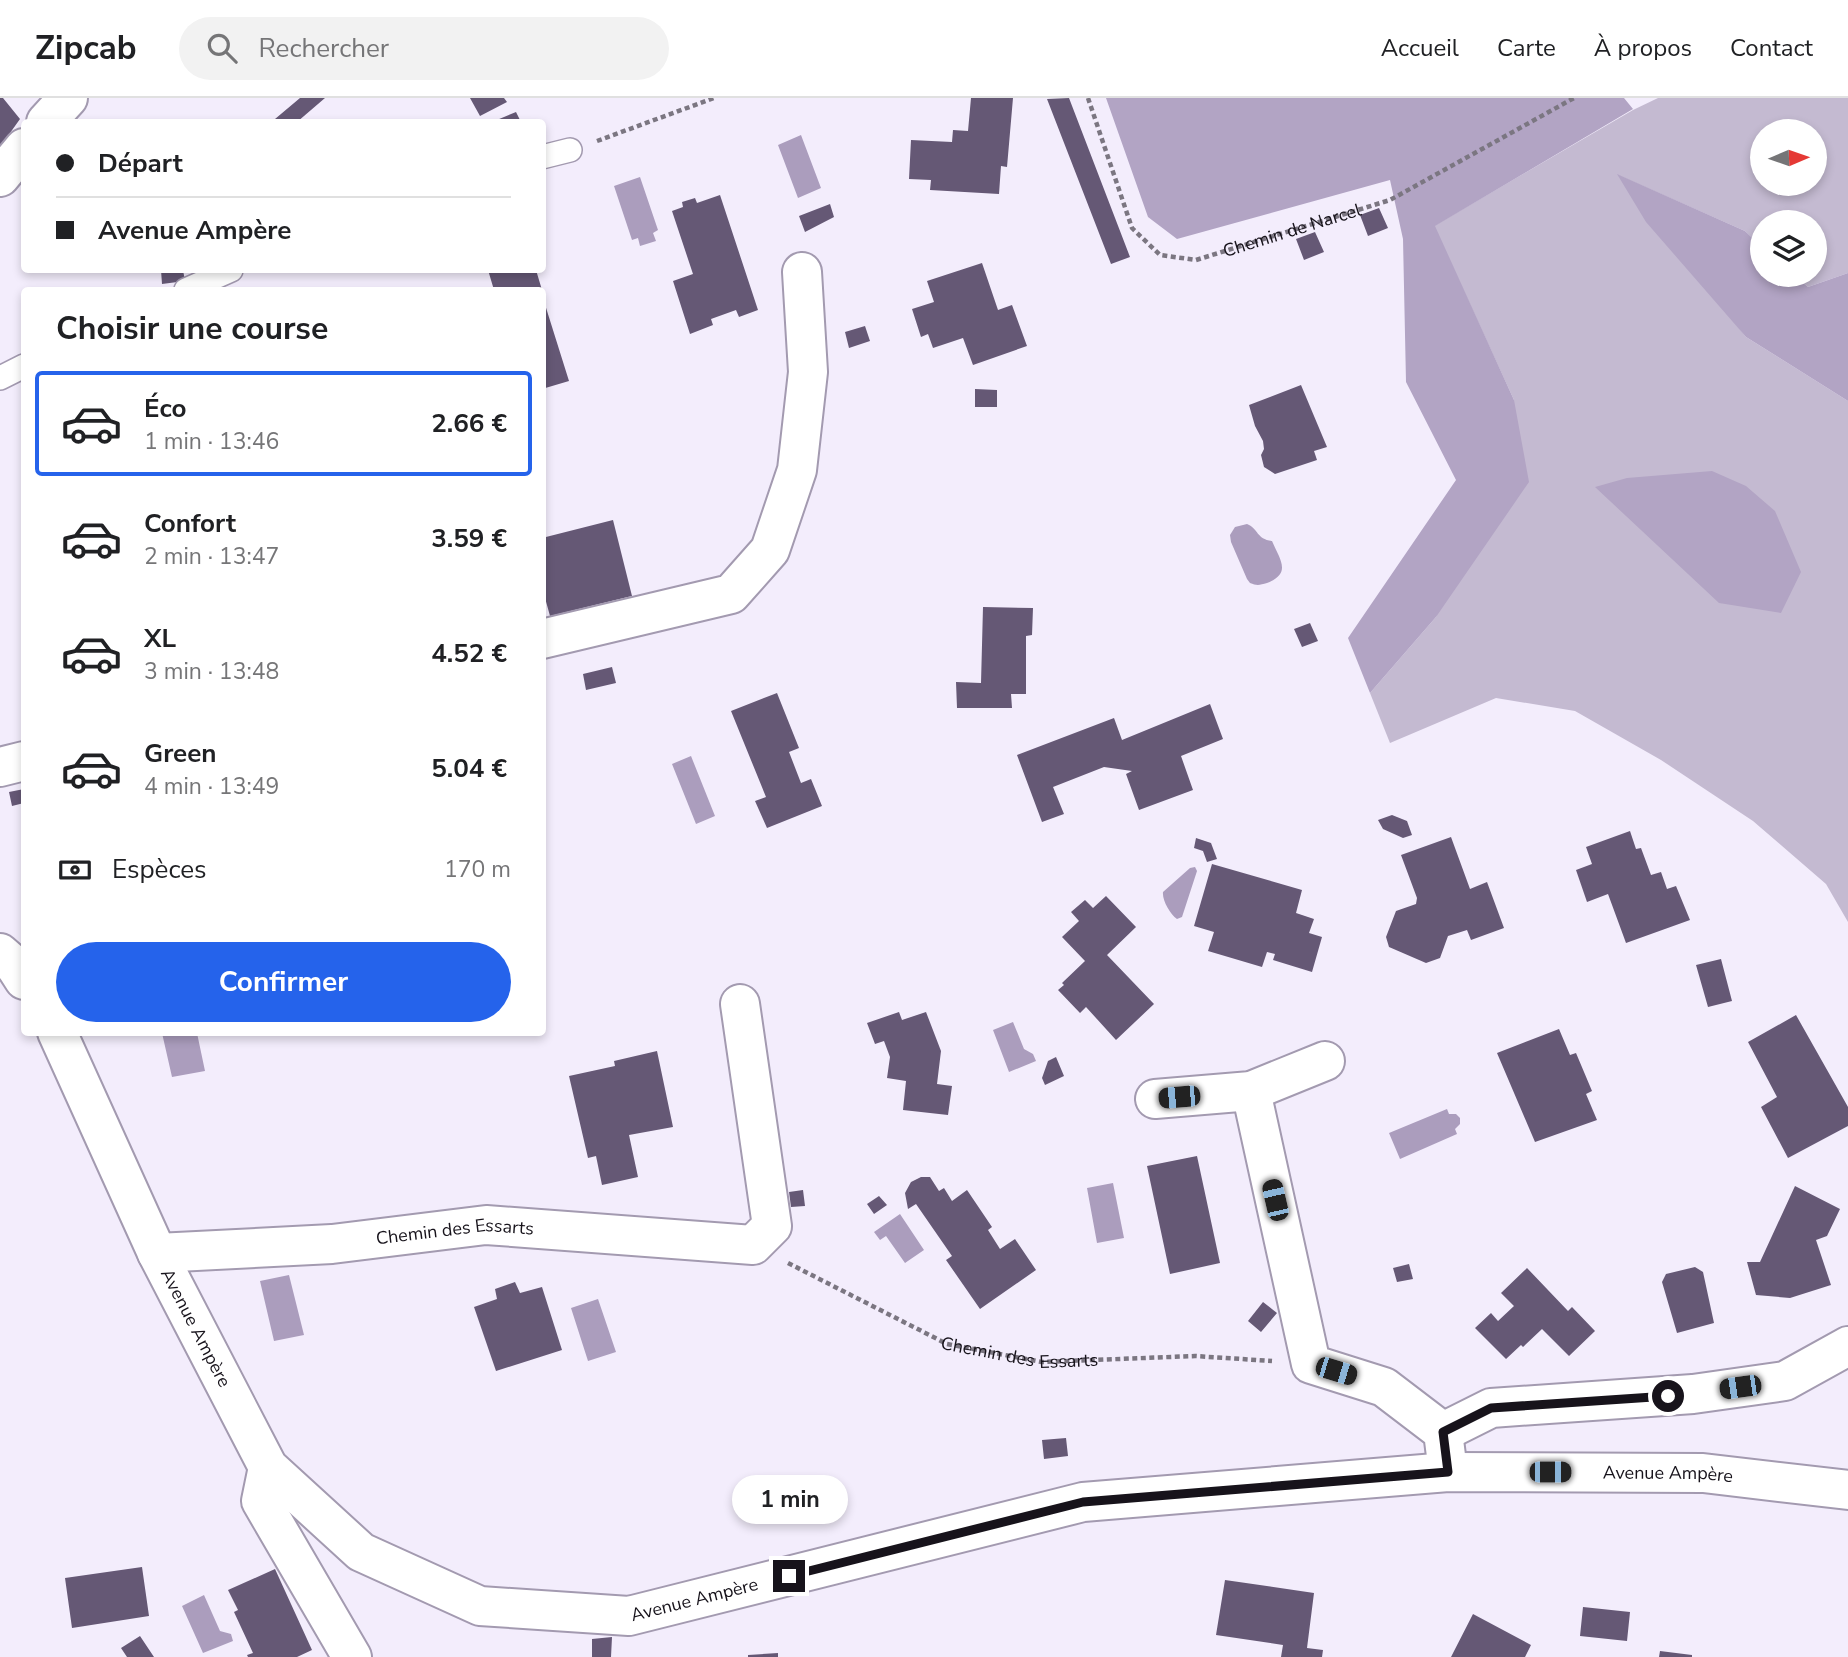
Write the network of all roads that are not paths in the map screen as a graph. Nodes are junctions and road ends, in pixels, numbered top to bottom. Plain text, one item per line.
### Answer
1 (68, 98) edge
2 (49, 119) edge
3 (570, 150) road end
4 (21, 152) edge
5 (546, 157) edge
6 (0, 177) edge
7 (802, 272) dead end
8 (224, 273) edge
9 (193, 287) edge
10 (21, 368) edge
11 (0, 378) edge
12 (546, 638) edge
13 (21, 762) edge
14 (0, 767) edge
15 (0, 953) edge
16 (21, 975) edge
17 (740, 1004) dead end
18 (59, 1036) edge
19 (1325, 1061) dead end
20 (1251, 1091) junction
21 (1155, 1099) dead end
22 (157, 1253) junction
23 (1848, 1346) edge
24 (1443, 1432) junction
25 (268, 1467) junction
26 (1448, 1472) junction
27 (1848, 1490) edge
28 (352, 1657) edge

1 - 2 street
3 - 5 lane
4 - 6 street
7 - 12 street
8 - 9 lane
10 - 11 lane
13 - 14 street
15 - 16 street
17 - 22 street, Chemin des Essarts
18 - 22 street, Avenue Ampère
19 - 20 street
20 - 21 street
20 - 24 street
22 - 25 street, Avenue Ampère
23 - 24 street
24 - 26 street
25 - 26 street, Avenue Ampère
25 - 28 street
26 - 27 street, Avenue Ampère

